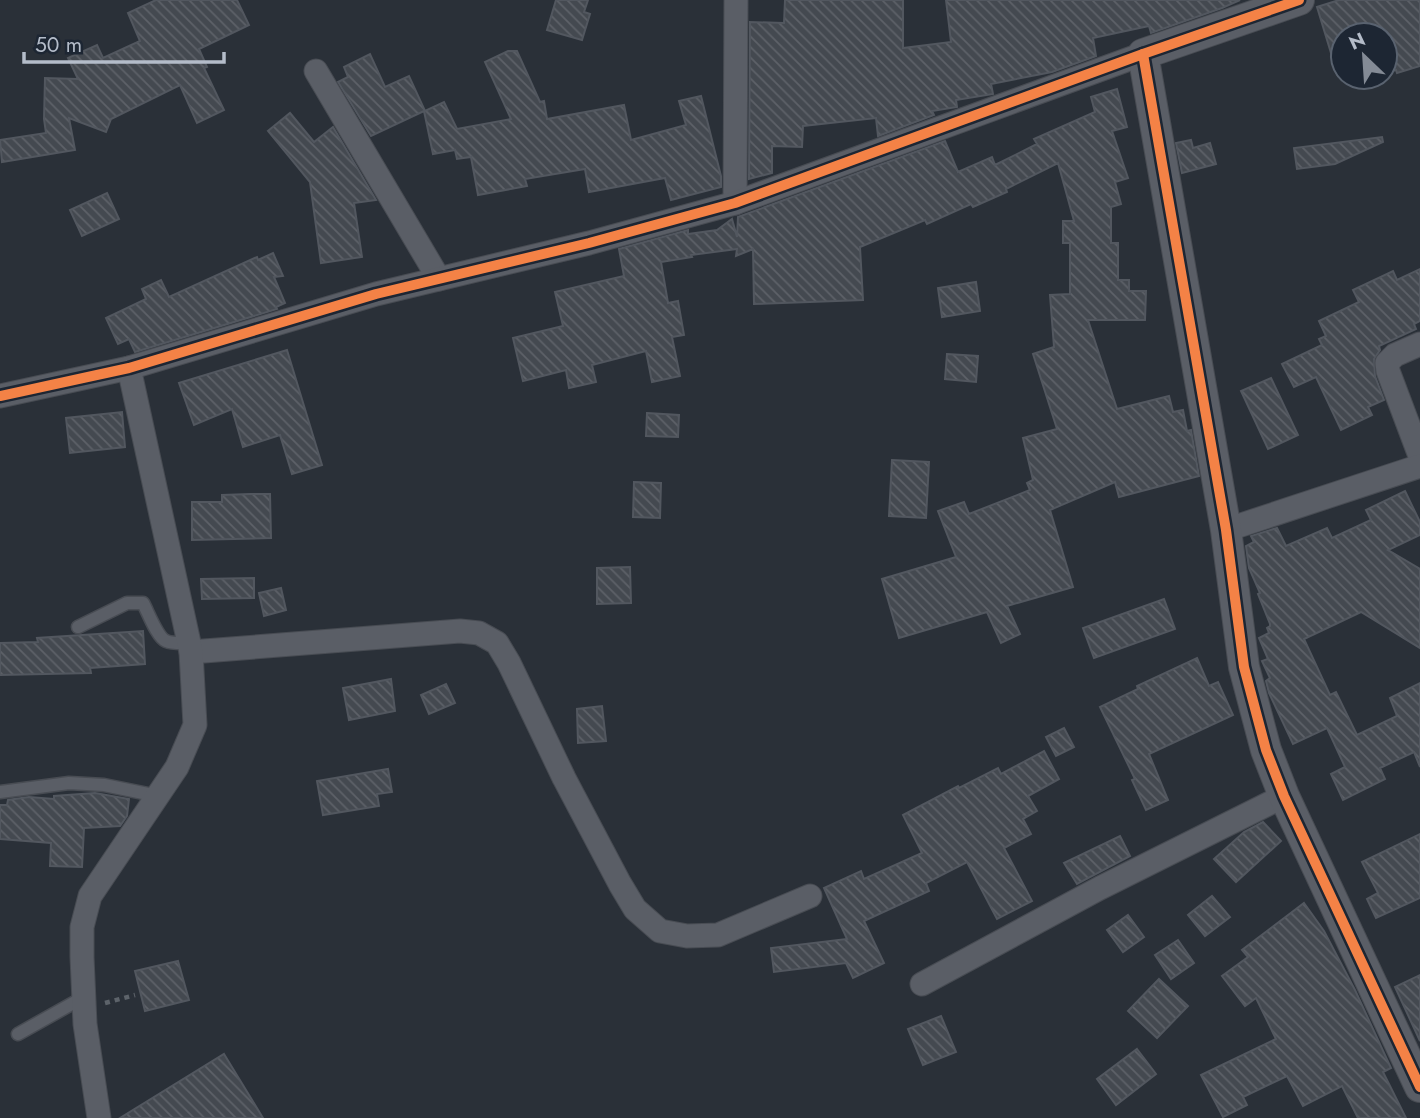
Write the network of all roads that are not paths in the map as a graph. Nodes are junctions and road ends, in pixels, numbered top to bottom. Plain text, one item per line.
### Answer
1 (736, 0) edge
2 (1299, 0) edge
3 (1143, 54) junction
4 (316, 71) dead end
5 (735, 203) junction
6 (439, 279) junction
7 (1420, 344) edge
8 (129, 368) junction
9 (0, 396) edge
10 (1420, 456) edge
11 (1420, 466) edge
12 (1226, 530) junction
13 (78, 627) dead end
14 (190, 648) junction
15 (0, 792) edge
16 (158, 796) junction
17 (1284, 796) junction
18 (810, 896) dead end
19 (922, 984) dead end
20 (84, 997) junction
21 (18, 1034) dead end
22 (1417, 1074) edge
23 (99, 1118) edge

1 - 5 street
2 - 3 street
3 - 5 street
3 - 12 street
4 - 6 street
5 - 6 street
6 - 8 street
7 - 10 street
8 - 9 street
8 - 14 street
11 - 12 street
12 - 17 street
13 - 14 lane
14 - 16 street
14 - 18 street
15 - 16 lane
16 - 20 street
17 - 19 street
17 - 22 street
20 - 21 lane
20 - 23 street

